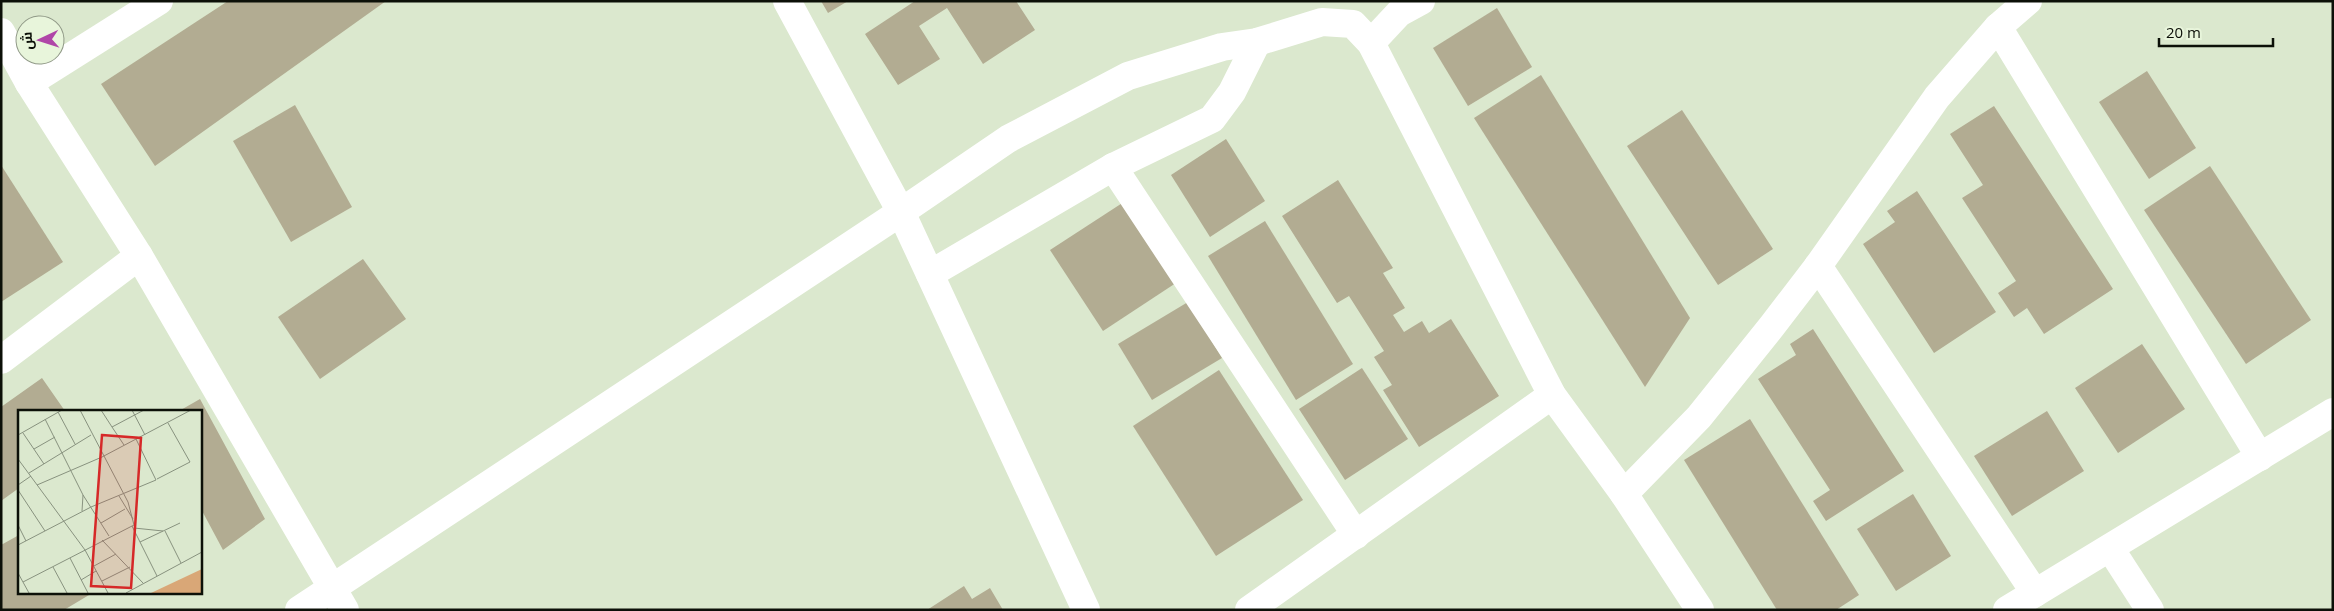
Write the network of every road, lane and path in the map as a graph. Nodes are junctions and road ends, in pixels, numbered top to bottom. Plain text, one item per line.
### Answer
1 (159, 1) edge
2 (787, 1) edge
3 (2028, 1) edge
4 (1406, 5) edge
5 (1998, 27) junction
6 (1, 32) edge
7 (1257, 42) junction
8 (1371, 43) junction
9 (29, 84) junction
10 (1113, 167) junction
11 (901, 212) junction
12 (138, 256) junction
13 (1818, 266) junction
14 (930, 274) junction
15 (1, 360) edge
16 (1552, 395) junction
17 (2333, 412) edge
18 (2260, 457) junction
19 (1624, 494) junction
20 (1356, 535) junction
21 (2110, 548) junction
22 (2035, 593) junction
23 (340, 599) edge
24 (299, 610) edge
25 (1086, 610) edge
26 (1249, 610) edge
27 (1700, 610) edge
28 (2008, 610) edge
29 (2150, 610) edge

1 - 9 street
2 - 11 street
3 - 5 street
4 - 8 street
5 - 13 street
5 - 18 street
6 - 9 street
7 - 8 street
7 - 10 street
7 - 11 street
8 - 16 street
9 - 12 street
10 - 14 street
10 - 20 street
11 - 14 street
11 - 23 street
12 - 15 street
12 - 23 street
13 - 19 street
13 - 22 street
14 - 25 street
16 - 19 street
16 - 20 street
17 - 18 street
18 - 21 street
19 - 27 street
20 - 26 street
21 - 22 street
21 - 29 street
22 - 28 street
23 - 24 street

